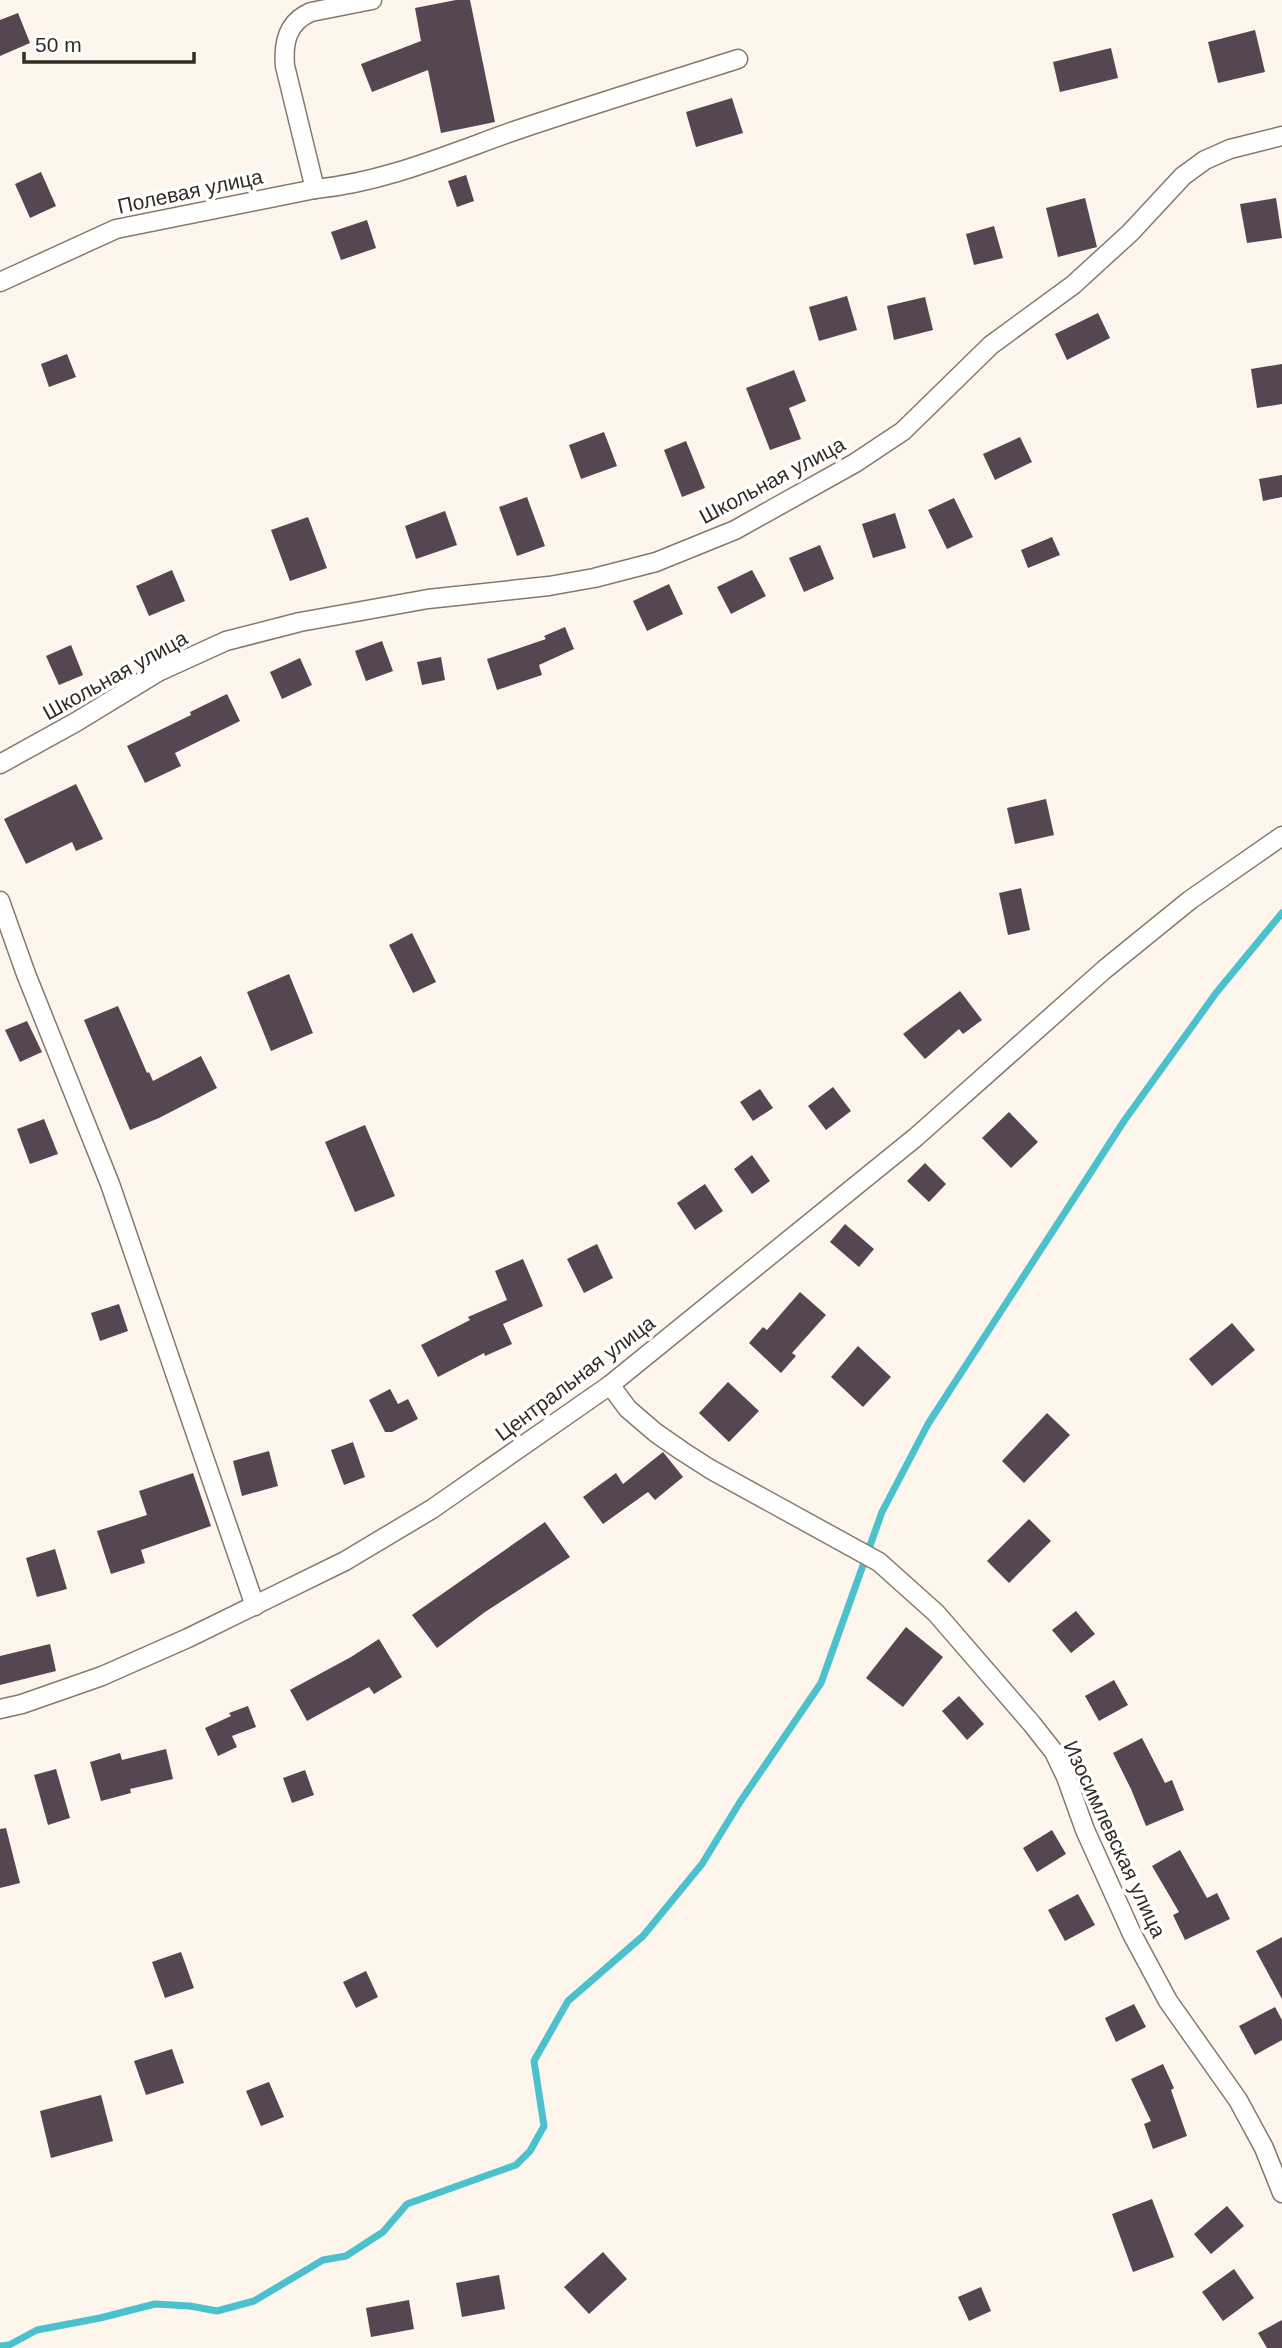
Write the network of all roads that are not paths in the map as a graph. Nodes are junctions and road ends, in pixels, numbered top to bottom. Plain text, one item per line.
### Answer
1 (372, 0) edge
2 (738, 60) dead end
3 (1282, 136) edge
4 (315, 189) junction
5 (0, 282) edge
6 (0, 764) edge
7 (1282, 836) edge
8 (0, 901) edge
9 (610, 1385) junction
10 (256, 1606) junction
11 (0, 1709) edge
12 (1282, 2193) edge

1 - 4 street
2 - 4 street, Полевая улица
3 - 6 street, Школьная улица
4 - 5 street, Полевая улица
7 - 9 street, Центральная улица
8 - 10 street
9 - 10 street, Центральная улица
9 - 12 street, Изосимлевская улица
10 - 11 street, Центральная улица

